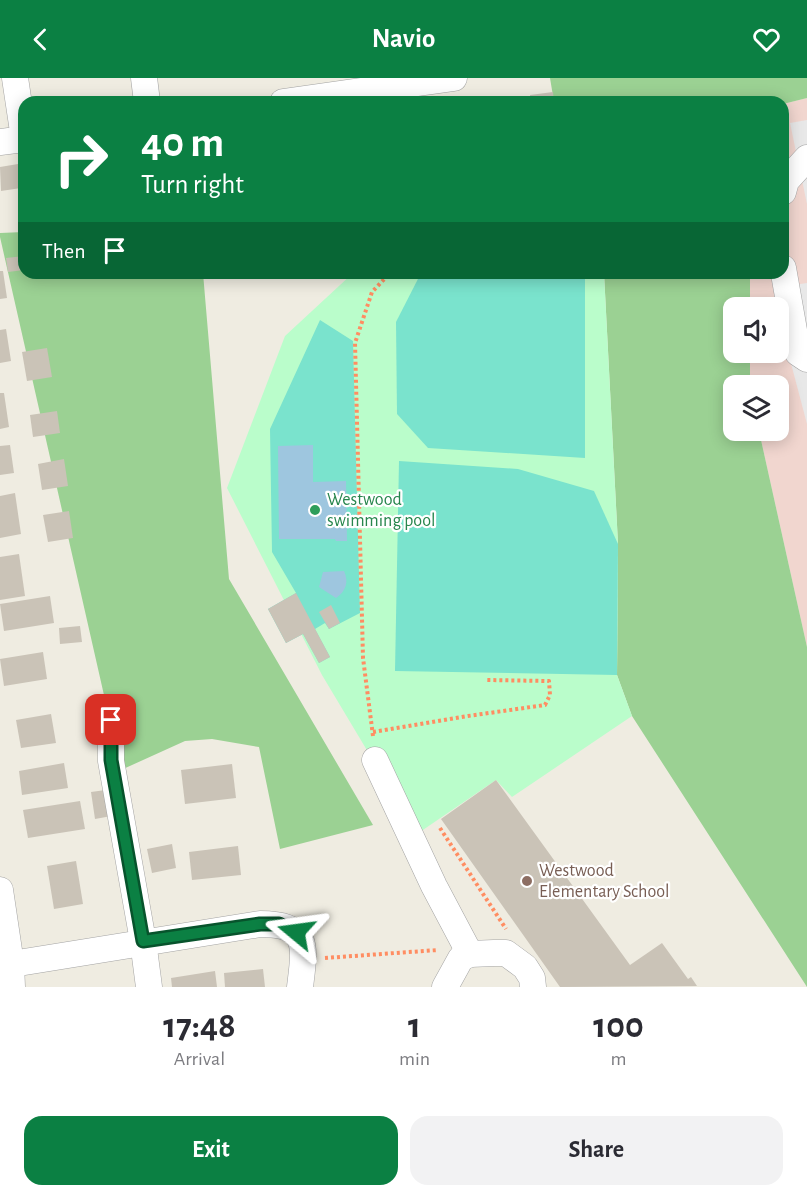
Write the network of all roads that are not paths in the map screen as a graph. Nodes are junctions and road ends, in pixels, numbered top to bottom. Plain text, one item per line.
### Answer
1 (15, 78) edge
2 (144, 78) edge
3 (454, 78) edge
4 (420, 88) edge
5 (146, 96) edge
6 (342, 96) edge
7 (18, 98) edge
8 (18, 139) edge
9 (0, 142) edge
10 (807, 158) edge
11 (789, 178) edge
12 (785, 279) edge
13 (807, 359) edge
14 (111, 720) dead end
15 (375, 760) road end
16 (0, 890) edge
17 (143, 941) junction
18 (471, 954) junction
19 (8, 972) edge
20 (149, 987) edge
21 (300, 987) edge
22 (445, 987) edge
23 (532, 987) edge

1 - 7 street
2 - 5 street
3 - 4 street
4 - 6 street
8 - 9 street
10 - 11 street
12 - 13 street
14 - 17 street
15 - 18 street
16 - 19 street
17 - 19 street
17 - 20 street
17 - 21 street
18 - 22 street
18 - 23 street

